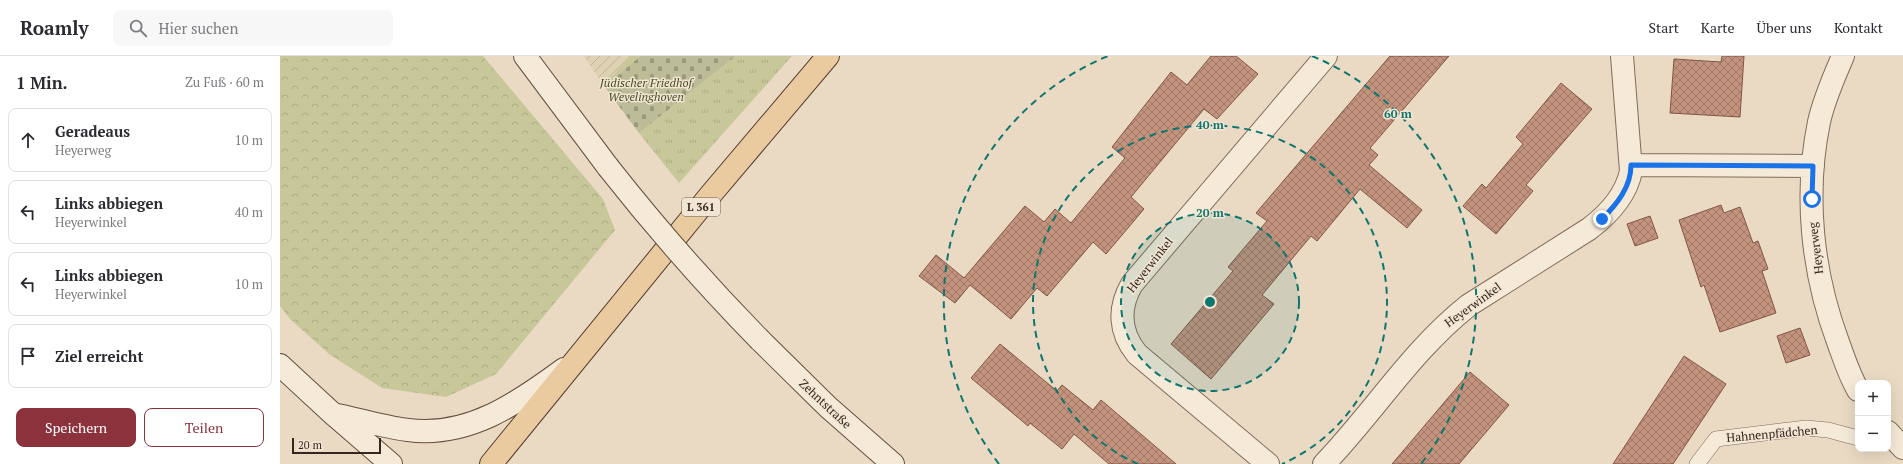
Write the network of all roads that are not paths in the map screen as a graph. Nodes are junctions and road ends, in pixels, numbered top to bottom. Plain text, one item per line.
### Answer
1 (525, 56) edge
2 (828, 56) edge
3 (1326, 56) edge
4 (1622, 56) edge
5 (1843, 56) edge
6 (1631, 165) junction
7 (1813, 166) junction
8 (577, 360) junction
9 (280, 365) edge
10 (1855, 383) edge
11 (333, 414) junction
12 (1891, 435) edge
13 (1855, 437) edge
14 (1891, 448) edge
15 (1903, 448) edge
16 (1903, 452) edge
17 (391, 464) edge
18 (491, 464) edge
19 (893, 464) edge
20 (1268, 464) edge
21 (1324, 464) edge
22 (1697, 464) edge

1 - 19 street, Zehntstraße, bridge
2 - 8 main road, L 361
3 - 20 street, Heyerwinkel
4 - 6 street, Heyerwinkel
5 - 7 street, Heyerweg
6 - 7 street
6 - 21 street, Heyerwinkel
7 - 10 street, Heyerweg
8 - 11 street
8 - 18 main road, L 361
9 - 11 street
11 - 17 street
12 - 15 street
13 - 22 lane, Hahnenpfädchen
14 - 16 lane

